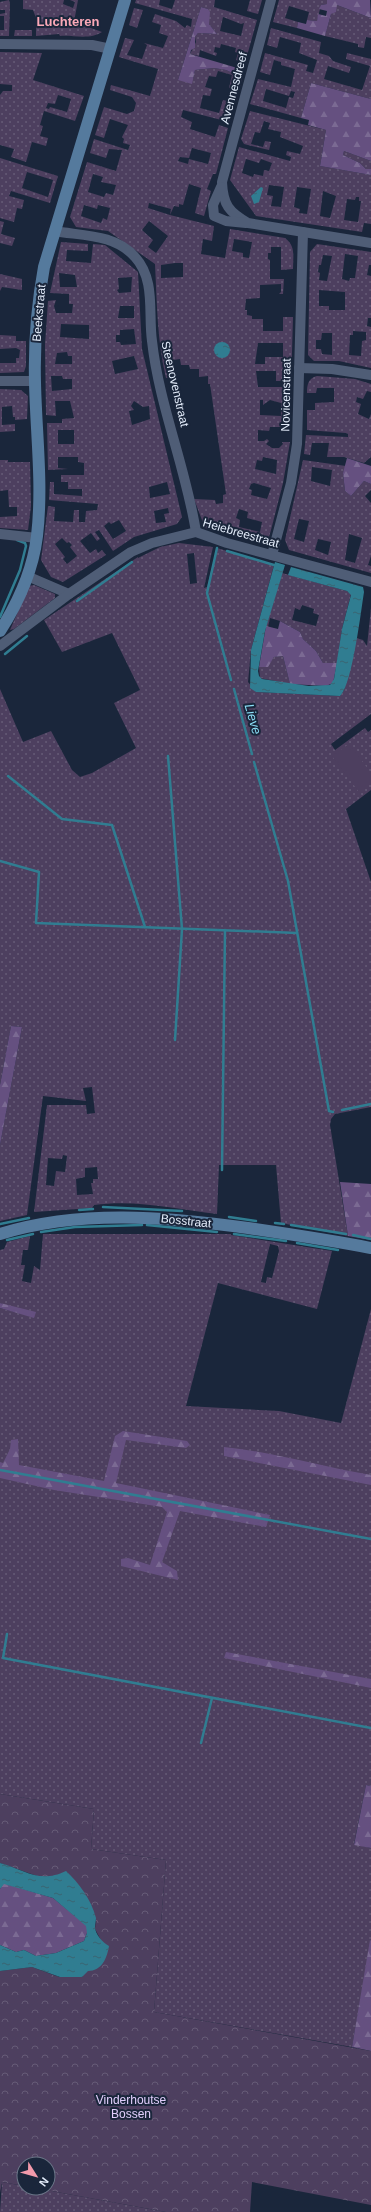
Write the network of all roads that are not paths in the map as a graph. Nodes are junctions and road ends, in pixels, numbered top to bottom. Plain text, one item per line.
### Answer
1 (125, 0) edge
2 (271, 0) edge
3 (0, 44) edge
4 (111, 49) junction
5 (222, 182) junction
6 (248, 223) junction
7 (54, 231) junction
8 (303, 232) junction
9 (371, 243) edge
10 (299, 368) junction
11 (371, 376) edge
12 (0, 381) edge
13 (35, 381) junction
14 (196, 532) junction
15 (0, 534) edge
16 (37, 538) junction
17 (272, 555) junction
18 (27, 576) junction
19 (371, 582) edge
20 (69, 594) junction
21 (0, 631) edge
22 (0, 646) edge
23 (0, 1234) edge
24 (371, 1248) edge

1 - 4 street, Beekstraat
2 - 5 street, Avennesdreef
3 - 4 street
4 - 7 street, Beekstraat
5 - 6 street, Avennesdreef
5 - 6 street, Avennesdreef
6 - 8 street, Avennesdreef
7 - 13 street, Beekstraat
7 - 14 street, Steenovenstraat
8 - 9 street, Avennesdreef
8 - 10 street, Novicenstraat
10 - 11 street
10 - 17 street, Novicenstraat
12 - 13 street
13 - 16 street, Beekstraat
14 - 17 street, Heiebreestraat
14 - 20 street, Heiebreestraat
15 - 16 street
16 - 18 street, Beekstraat
17 - 19 street, Heiebreestraat
18 - 20 street
18 - 21 street, Beekstraat
20 - 22 street, Heiebreestraat
23 - 24 street, Bosstraat

